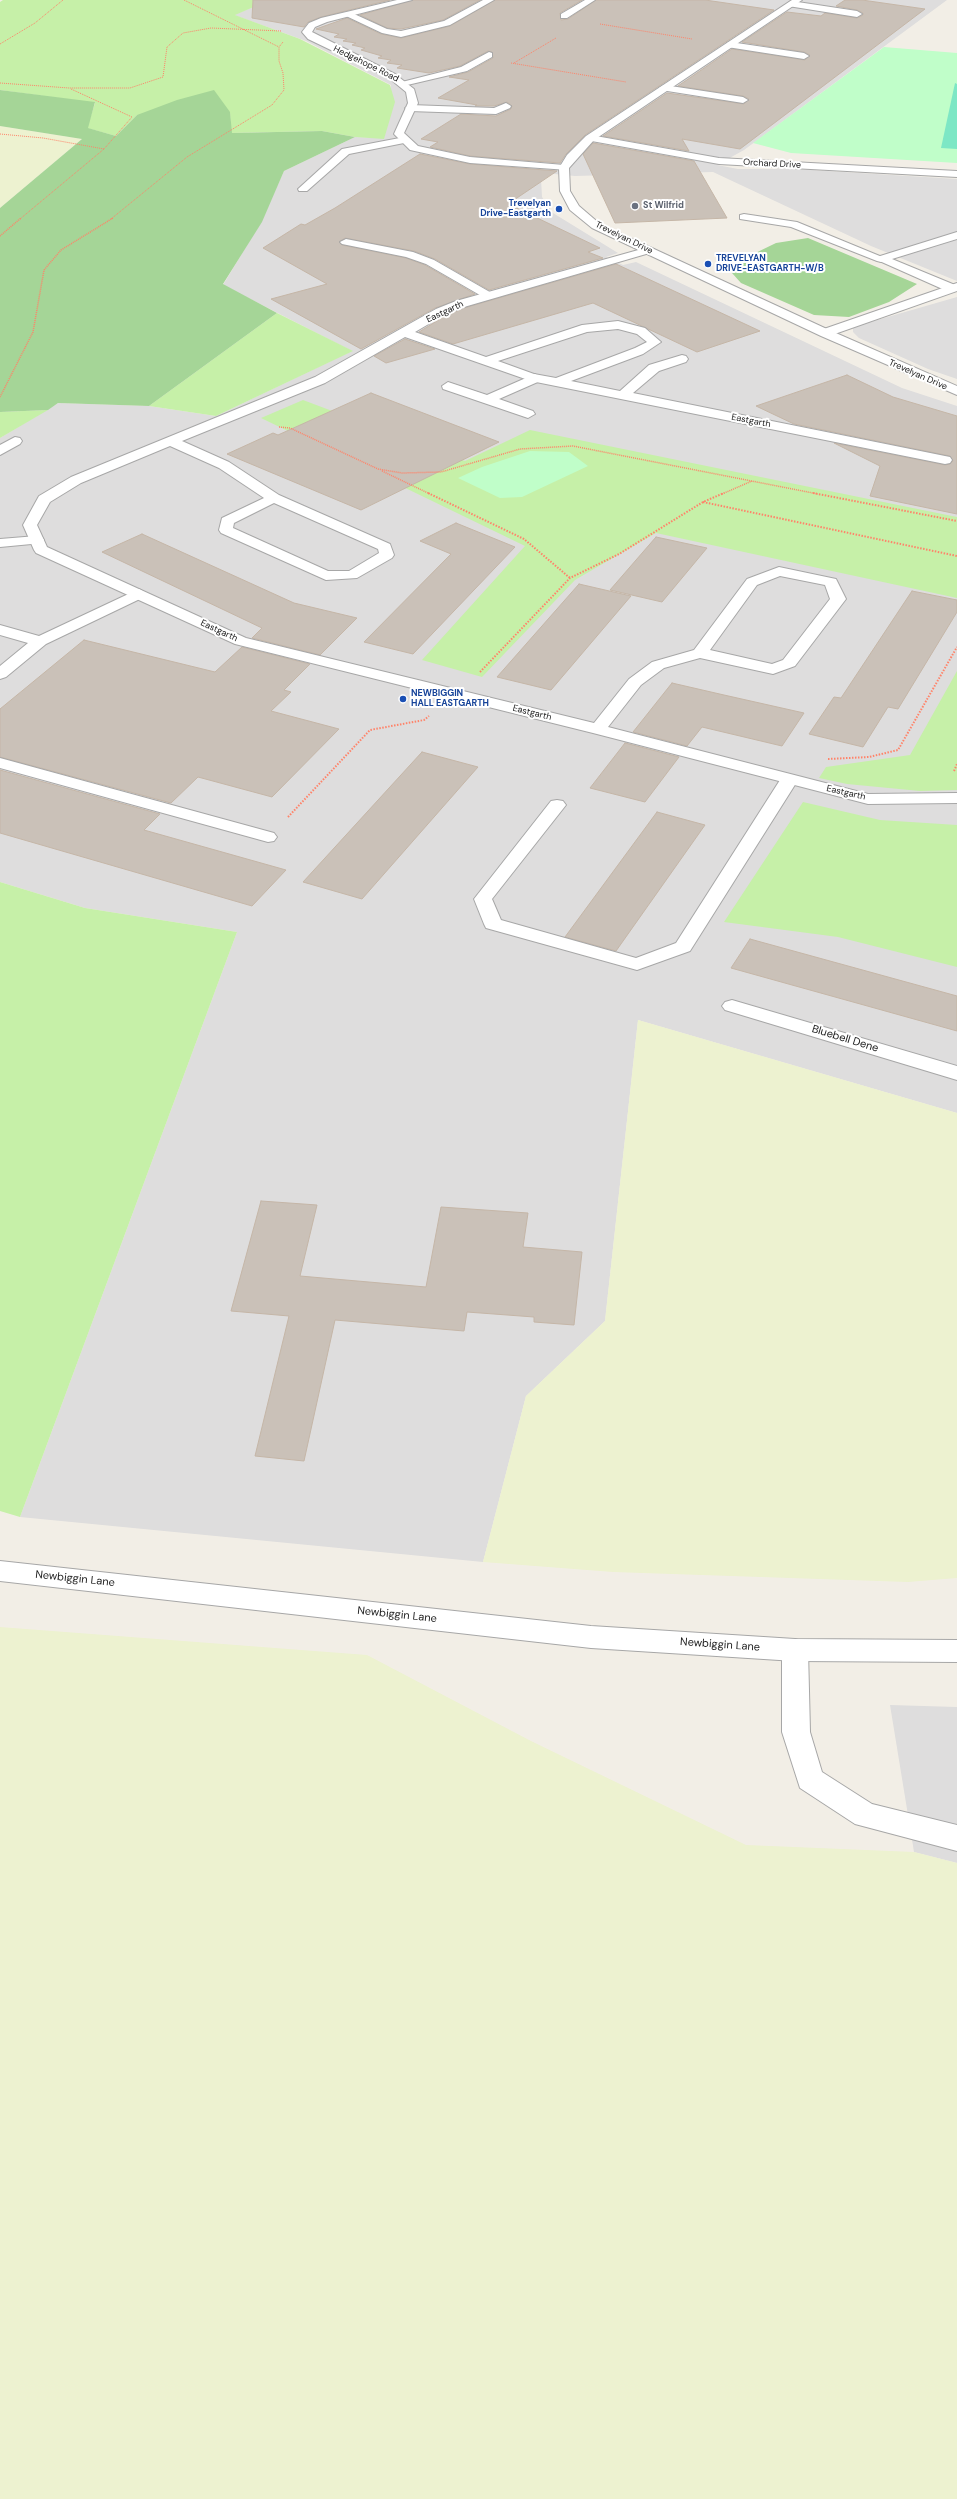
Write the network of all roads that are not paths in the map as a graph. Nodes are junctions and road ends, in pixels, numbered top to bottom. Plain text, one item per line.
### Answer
1 (408, 0) edge
2 (490, 0) edge
3 (591, 0) edge
4 (795, 2) edge
5 (857, 14) dead end
6 (349, 15) junction
7 (564, 16) road end
8 (730, 45) junction
9 (486, 56) road end
10 (804, 56) dead end
11 (404, 83) junction
12 (664, 88) junction
13 (743, 100) dead end
14 (506, 106) dead end
15 (410, 108) junction
16 (590, 138) junction
17 (405, 140) junction
18 (564, 168) junction
19 (957, 174) edge
20 (302, 189) dead end
21 (744, 217) dead end
22 (957, 235) edge
23 (346, 242) dead end
24 (649, 250) junction
25 (881, 259) junction
26 (954, 288) edge
27 (489, 295) junction
28 (404, 332) junction
29 (825, 333) junction
30 (682, 359) dead end
31 (485, 361) junction
32 (535, 378) junction
33 (557, 382) junction
34 (448, 386) dead end
35 (957, 391) edge
36 (623, 395) junction
37 (487, 400) junction
38 (528, 414) dead end
39 (15, 442) dead end
40 (172, 442) junction
41 (0, 452) edge
42 (945, 460) dead end
43 (274, 498) junction
44 (37, 540) junction
45 (0, 543) edge
46 (140, 594) junction
47 (0, 630) edge
48 (40, 641) junction
49 (700, 653) junction
50 (0, 674) edge
51 (598, 729) junction
52 (0, 763) edge
53 (790, 780) junction
54 (957, 798) edge
55 (557, 805) dead end
56 (268, 837) road end
57 (732, 1006) dead end
58 (957, 1073) edge
59 (0, 1571) edge
60 (796, 1650) junction
61 (957, 1651) edge
62 (957, 1838) edge

1 - 6 street
2 - 6 street
3 - 7 street
4 - 5 street
4 - 8 street
6 - 11 street, Hedgehope Road
8 - 10 street
8 - 12 street
9 - 11 street
11 - 15 street, Hedgehope Road
12 - 13 street
12 - 16 street
14 - 15 street
15 - 17 street, Hedgehope Road
16 - 18 street
16 - 19 street, Orchard Drive
17 - 18 street
17 - 20 street
18 - 24 street, Trevelyan Drive
21 - 25 street
22 - 25 street
23 - 27 street
24 - 27 street, Eastgarth
24 - 29 street, Trevelyan Drive
25 - 26 street
26 - 29 street
27 - 28 street, Eastgarth
28 - 31 street, Eastgarth
28 - 40 street, Eastgarth
29 - 35 street, Trevelyan Drive
30 - 36 street
31 - 32 street, Eastgarth
31 - 33 street
32 - 33 street, Eastgarth
32 - 37 street
33 - 36 street, Eastgarth
34 - 37 street
36 - 42 street, Eastgarth
37 - 38 street
39 - 41 street
40 - 43 street
40 - 44 street, Eastgarth
43 - 43 street
44 - 45 street
44 - 46 street, Eastgarth
46 - 48 street
46 - 51 street, Eastgarth
47 - 48 street
48 - 50 street
49 - 49 street
49 - 51 street
51 - 53 street, Eastgarth
52 - 56 street
53 - 54 street, Eastgarth
53 - 55 street
57 - 58 street, Bluebell Dene
59 - 60 street, Newbiggin Lane
60 - 61 street, Newbiggin Lane
60 - 62 street

